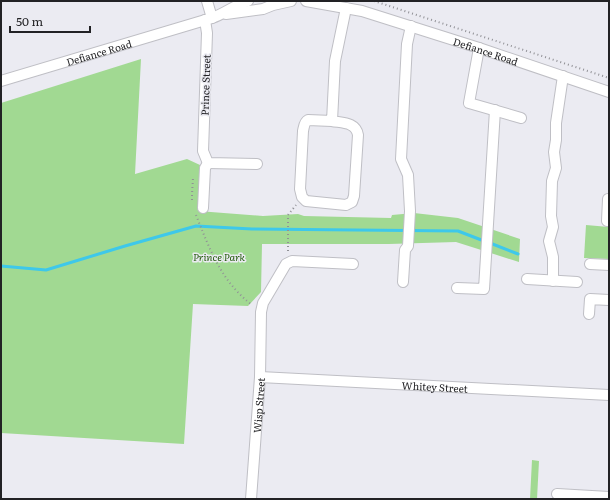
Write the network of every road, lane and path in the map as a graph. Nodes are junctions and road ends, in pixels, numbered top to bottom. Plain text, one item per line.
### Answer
1 (208, 1) edge
2 (248, 1) edge
3 (291, 1) edge
4 (306, 1) edge
5 (374, 1) edge
6 (378, 2) edge
7 (347, 5) edge
8 (212, 18) junction
9 (410, 26) junction
10 (479, 48) junction
11 (563, 76) junction
12 (609, 78) edge
13 (1, 81) edge
14 (609, 92) edge
15 (495, 110) junction
16 (521, 118) dead end
17 (332, 122) junction
18 (208, 162) junction
19 (257, 164) dead end
20 (608, 199) dead end
21 (199, 209) joint
22 (288, 215) dead end
23 (609, 221) edge
24 (288, 244) dead end
25 (353, 264) dead end
26 (590, 264) dead end
27 (609, 265) edge
28 (527, 279) dead end
29 (553, 281) junction
30 (403, 282) dead end
31 (577, 282) dead end
32 (457, 288) dead end
33 (609, 300) edge
34 (261, 312) junction
35 (590, 314) dead end
36 (260, 377) junction
37 (609, 395) edge
38 (557, 494) dead end
39 (609, 497) edge
40 (251, 499) edge

1 - 8 street, Prince Street
2 - 8 street, Defiance Road
3 - 8 street, Defiance Road
4 - 7 street, Defiance Road
5 - 6 path
6 - 12 path
7 - 9 street, Defiance Road
7 - 17 street
8 - 13 street, Defiance Road
8 - 18 street, Prince Street
9 - 10 street, Defiance Road
9 - 30 street
10 - 11 street, Defiance Road
10 - 15 street
11 - 14 street, Defiance Road
11 - 29 street
15 - 16 street
15 - 32 street
17 - 17 street
18 - 19 street
18 - 21 street
20 - 23 street
21 - 34 path
22 - 24 path
25 - 34 street
26 - 27 street
28 - 29 street
29 - 31 street
33 - 35 street
34 - 36 street, Wisp Street
36 - 37 street, Whitey Street
36 - 40 street, Wisp Street
38 - 39 street

